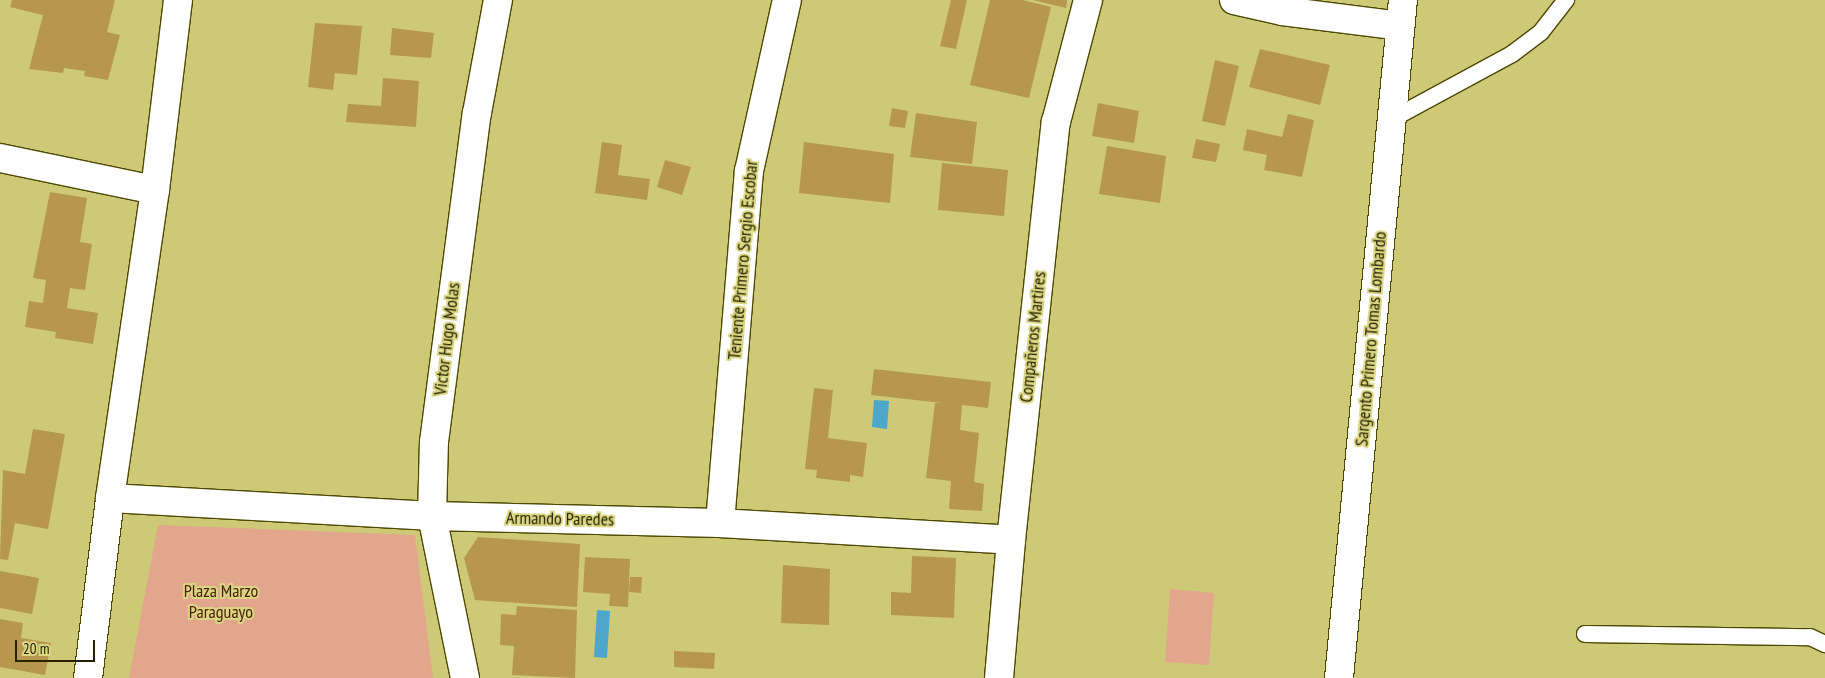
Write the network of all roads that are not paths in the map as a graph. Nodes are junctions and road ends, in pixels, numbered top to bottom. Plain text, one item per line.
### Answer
1 (178, 0) edge
2 (498, 0) edge
3 (787, 0) edge
4 (1088, 0) edge
5 (1234, 0) edge
6 (1566, 0) edge
7 (1402, 13) edge
8 (1392, 119) junction
9 (0, 158) edge
10 (155, 190) junction
11 (110, 498) junction
12 (432, 516) junction
13 (720, 523) junction
14 (1011, 540) junction
15 (1585, 634) dead end
16 (1825, 644) edge
17 (88, 678) edge
18 (465, 678) edge
19 (999, 678) edge
20 (1339, 678) edge

1 - 10 street
2 - 12 street, Victor Hugo Molas
3 - 13 street, Teniente Primero Sergio Escobar
4 - 14 street, Compañeros Martires
5 - 7 street
6 - 8 lane
7 - 8 street, Sargento Primero Tomas Lombardo
8 - 20 street, Sargento Primero Tomas Lombardo
9 - 10 street
10 - 11 street
11 - 12 street, Armando Paredes
11 - 17 street
12 - 13 street, Armando Paredes
12 - 18 street, Victor Hugo Molas
13 - 14 street, Armando Paredes
14 - 19 street, Compañeros Martires
15 - 16 lane

